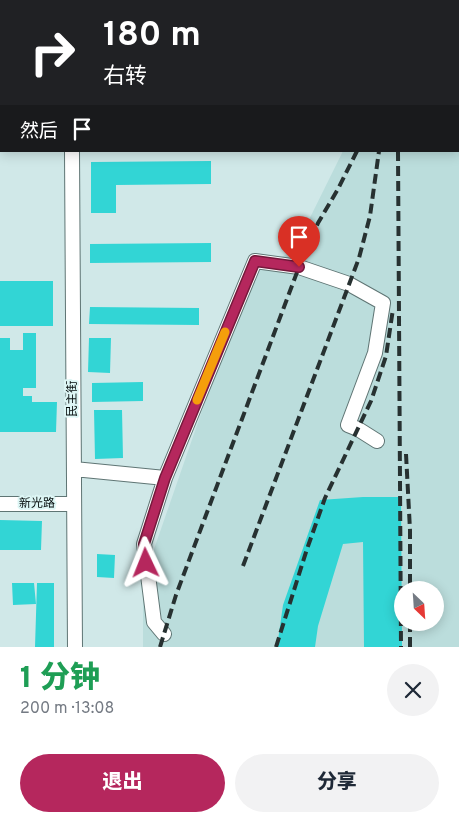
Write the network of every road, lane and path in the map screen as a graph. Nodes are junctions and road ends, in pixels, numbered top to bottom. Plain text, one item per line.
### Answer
1 (72, 152) edge
2 (377, 441) dead end
3 (74, 469) junction
4 (165, 478) junction
5 (0, 504) edge
6 (74, 504) junction
7 (164, 634) dead end
8 (75, 647) edge

1 - 3 street, 民主街
2 - 4 street
3 - 4 street
3 - 6 street, 民主街
4 - 7 street
5 - 6 street, 新光路
6 - 8 street, 民主街

